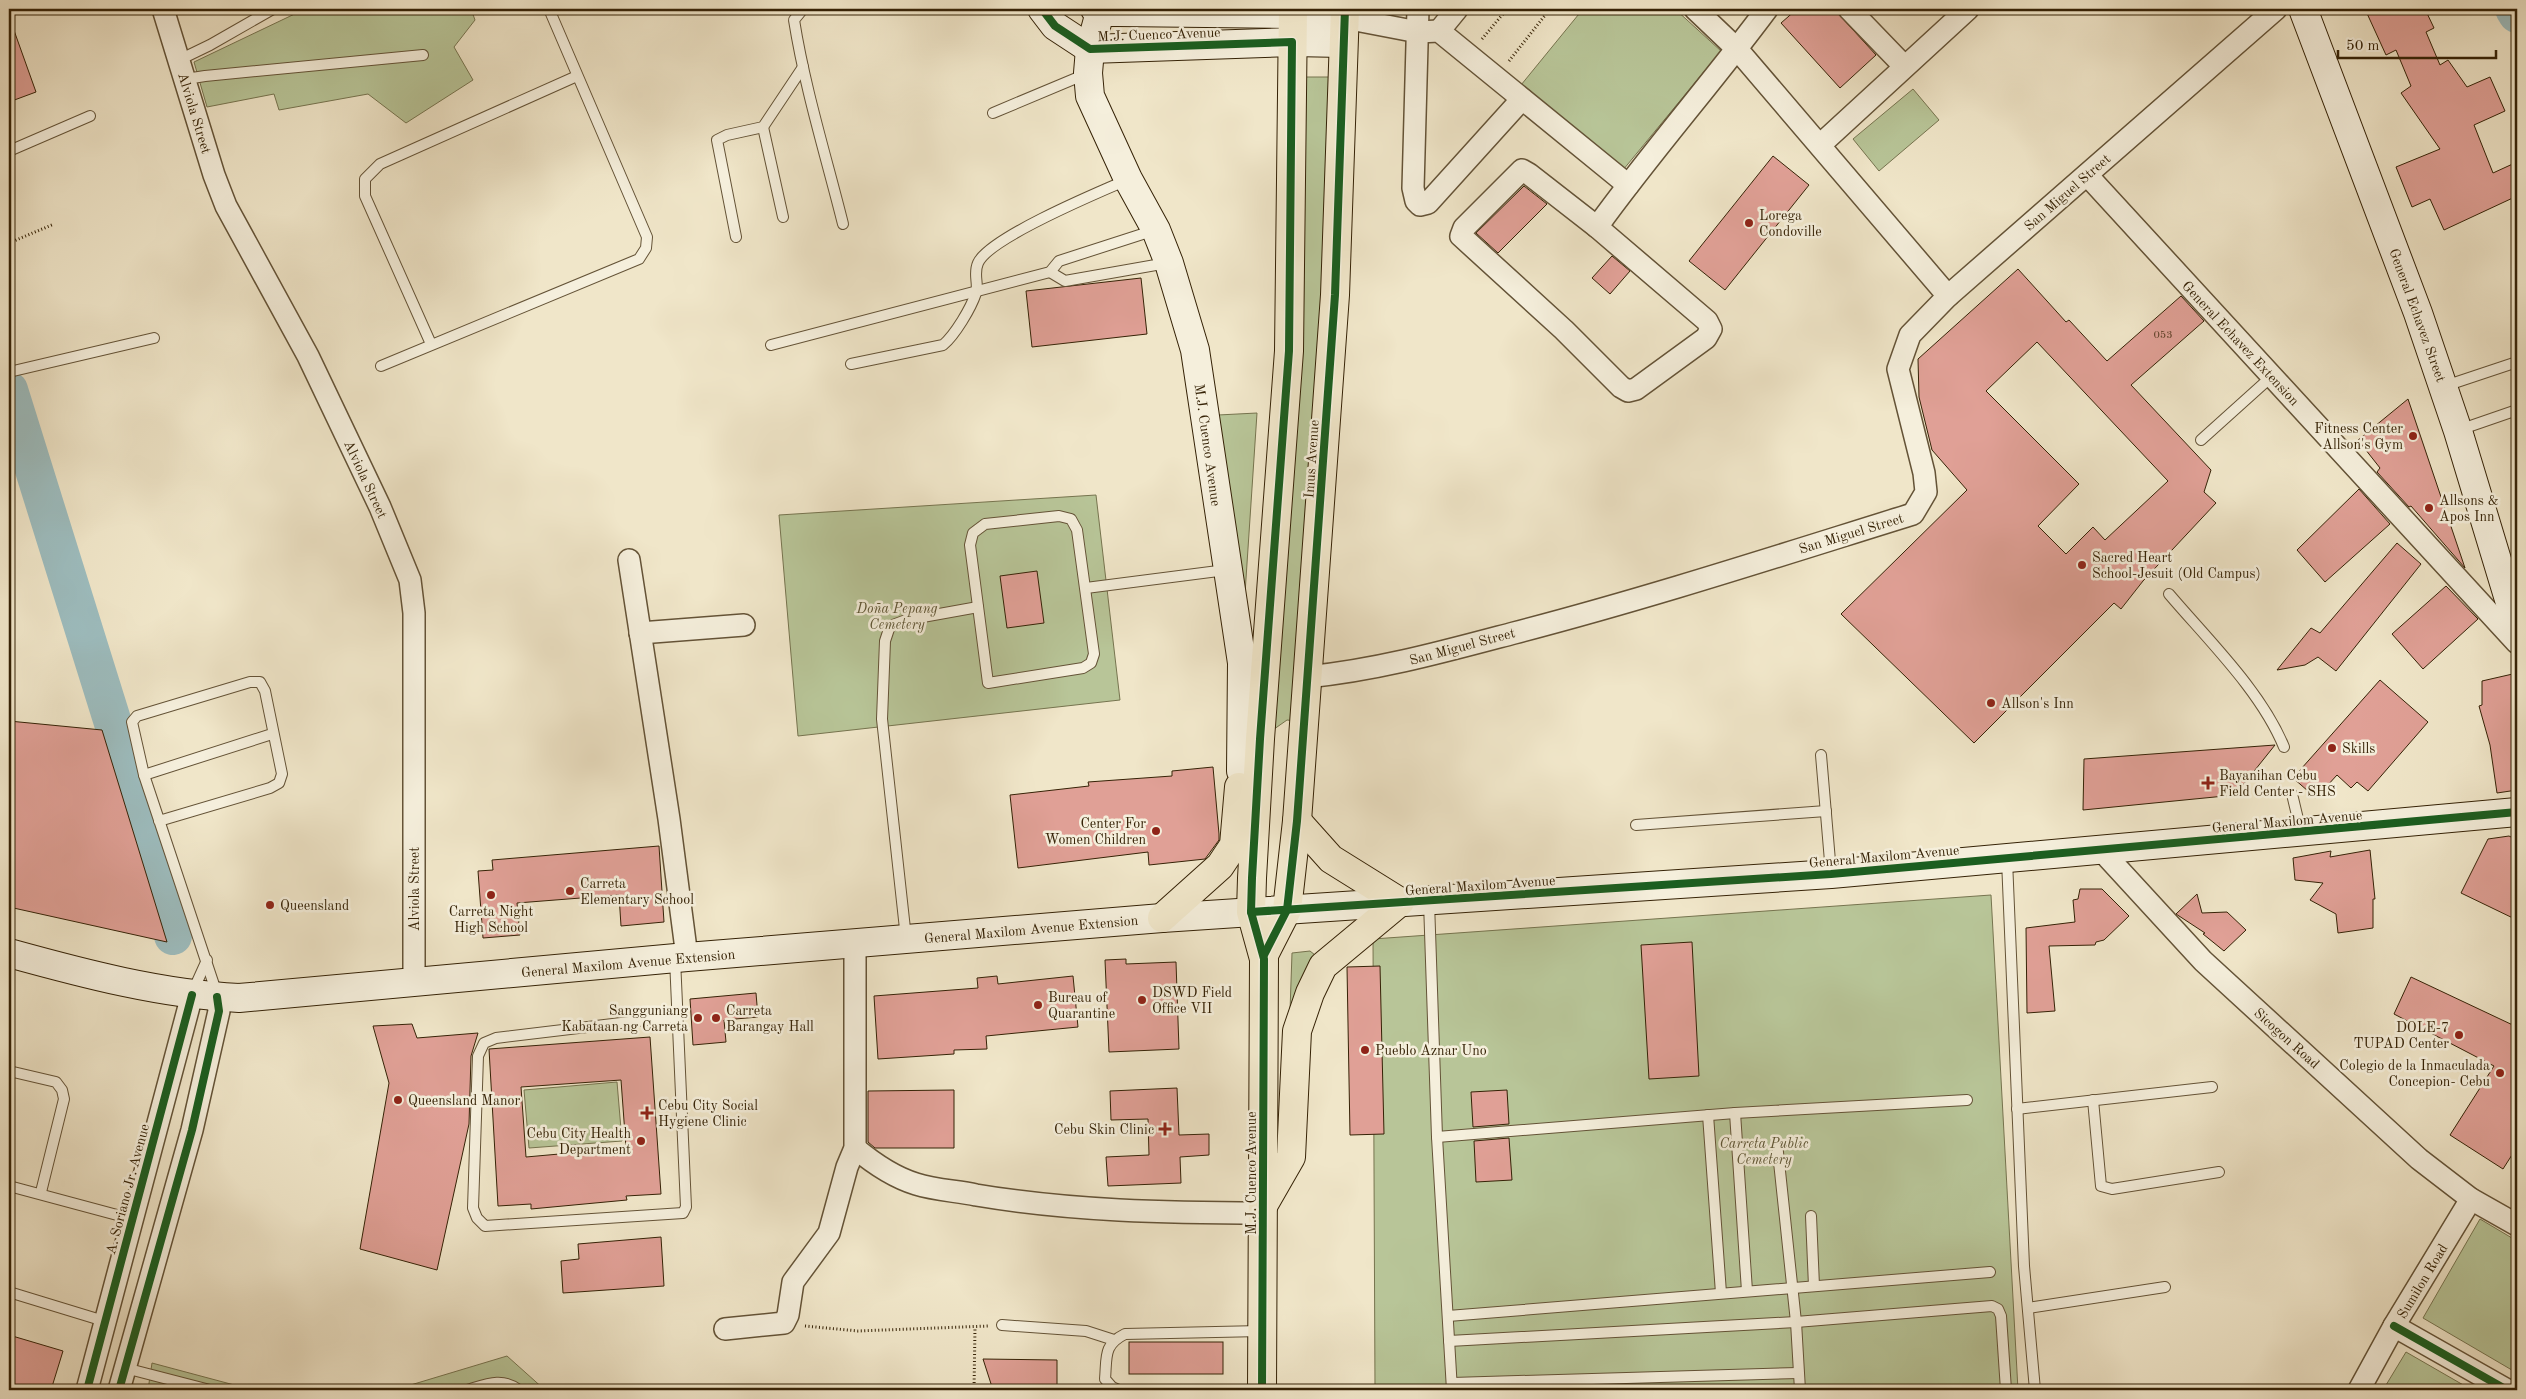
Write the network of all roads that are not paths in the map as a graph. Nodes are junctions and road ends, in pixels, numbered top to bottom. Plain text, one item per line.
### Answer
1 (163, 9) edge
2 (273, 9) edge
3 (549, 9) edge
4 (803, 9) edge
5 (1042, 9) edge
6 (1418, 9) edge
7 (1457, 9) edge
8 (1695, 9) edge
9 (1767, 9) edge
10 (1849, 9) edge
11 (1968, 9) edge
12 (2276, 9) edge
13 (2303, 9) edge
14 (1097, 10) edge
15 (1293, 12) edge
16 (1344, 23) edge
17 (1439, 31) junction
18 (1418, 32) junction
19 (1292, 42) junction
20 (1737, 49) junction
21 (423, 55) dead end
22 (1089, 61) junction
23 (1904, 66) junction
24 (803, 67) junction
25 (182, 70) junction
26 (577, 76) junction
27 (1522, 99) junction
28 (993, 113) dead end
29 (90, 116) dead end
30 (763, 127) junction
31 (1820, 145) junction
32 (9, 150) edge
33 (2087, 175) junction
34 (1128, 179) junction
35 (1628, 185) junction
36 (782, 217) dead end
37 (843, 224) dead end
38 (1597, 227) junction
39 (1156, 230) junction
40 (736, 237) dead end
41 (1169, 263) junction
42 (1050, 272) junction
43 (977, 292) junction
44 (1948, 296) junction
45 (154, 338) dead end
46 (431, 344) junction
47 (771, 345) dead end
48 (2517, 362) edge
49 (851, 364) dead end
50 (381, 366) dead end
51 (9, 372) edge
52 (2272, 377) junction
53 (2444, 386) junction
54 (2517, 410) edge
55 (2458, 430) junction
56 (2201, 440) dead end
57 (629, 560) dead end
58 (1227, 570) junction
59 (1086, 588) junction
60 (2169, 594) dead end
61 (978, 607) junction
62 (744, 625) dead end
63 (2517, 626) edge
64 (640, 633) junction
65 (2517, 643) edge
66 (1307, 677) junction
67 (272, 734) junction
68 (1260, 739) junction
69 (2284, 747) dead end
70 (1821, 755) dead end
71 (1241, 771) junction
72 (144, 775) junction
73 (2292, 794) dead end
74 (1826, 811) junction
75 (2517, 812) edge
76 (2485, 816) junction
77 (159, 821) junction
78 (1297, 821) junction
79 (1636, 825) dead end
80 (2517, 831) edge
81 (2301, 833) junction
82 (2100, 849) junction
83 (2007, 858) junction
84 (1831, 874) junction
85 (1428, 900) junction
86 (1400, 902) junction
87 (1287, 910) junction
88 (1251, 912) junction
89 (1162, 918) junction
90 (906, 940) junction
91 (855, 944) junction
92 (9, 953) edge
93 (1264, 955) junction
94 (681, 958) junction
95 (207, 960) junction
96 (414, 982) junction
97 (205, 996) junction
98 (679, 1016) junction
99 (9, 1071) edge
100 (2212, 1087) dead end
101 (1967, 1100) dead end
102 (2093, 1100) junction
103 (2017, 1109) junction
104 (1735, 1113) junction
105 (1708, 1115) junction
106 (1437, 1137) junction
107 (1777, 1143) dead end
108 (855, 1148) junction
109 (2219, 1172) dead end
110 (9, 1186) edge
111 (40, 1192) junction
112 (2472, 1199) junction
113 (1263, 1209) junction
114 (1811, 1216) dead end
115 (132, 1219) junction
116 (2517, 1226) edge
117 (1990, 1272) dead end
118 (1814, 1286) junction
119 (2165, 1287) dead end
120 (1791, 1289) junction
121 (1747, 1291) junction
122 (9, 1292) edge
123 (1721, 1293) junction
124 (2028, 1308) junction
125 (1448, 1316) junction
126 (104, 1321) junction
127 (1796, 1322) junction
128 (1002, 1325) road end
129 (2394, 1326) junction
130 (725, 1329) dead end
131 (1262, 1331) junction
132 (1114, 1340) junction
133 (1449, 1341) junction
134 (125, 1368) junction
135 (1798, 1373) junction
136 (1452, 1387) edge
137 (87, 1390) edge
138 (119, 1390) edge
139 (210, 1390) edge
140 (467, 1390) edge
141 (519, 1390) edge
142 (1119, 1390) edge
143 (1262, 1390) edge
144 (1800, 1390) edge
145 (2006, 1390) edge
146 (2035, 1390) edge
147 (2359, 1390) edge
148 (2507, 1390) edge

1 - 25 street, Alviola Street
2 - 25 lane
3 - 26 lane
4 - 24 lane
5 - 22 main road, M.J. Cuenco Avenue
6 - 18 street
7 - 17 street
8 - 20 street
9 - 20 street
10 - 23 street
11 - 23 street
12 - 33 street, San Miguel Street
13 - 53 main road, General Echavez Street
14 - 15 main road, M.J. Cuenco Avenue
14 - 22 main road, M.J. Cuenco Avenue
15 - 16 main road, M.J. Cuenco Avenue
15 - 19 main road
16 - 18 street
16 - 19 main road, M.J. Cuenco Avenue
16 - 66 main road, Imus Avenue
17 - 18 street
17 - 27 street
18 - 27 street
19 - 22 main road, M.J. Cuenco Avenue
19 - 68 main road
20 - 31 street
20 - 35 street
21 - 25 lane
22 - 28 lane
22 - 34 main road, M.J. Cuenco Avenue
23 - 31 street
24 - 30 lane
24 - 37 lane
25 - 96 street, Alviola Street
26 - 46 lane
26 - 46 lane
27 - 35 street
29 - 32 lane
30 - 36 lane
30 - 40 lane
31 - 44 street
33 - 44 street, San Miguel Street
33 - 52 street, General Echavez Extension
34 - 39 main road, M.J. Cuenco Avenue
34 - 43 lane
35 - 38 street
38 - 38 street
39 - 41 main road, M.J. Cuenco Avenue
39 - 42 lane
41 - 42 lane
41 - 58 main road, M.J. Cuenco Avenue
42 - 43 lane
43 - 47 lane
43 - 49 lane
44 - 66 street, San Miguel Street
45 - 51 lane
46 - 50 lane
48 - 53 lane
52 - 56 lane
52 - 65 street, General Echavez Extension
53 - 55 main road, General Echavez Street
54 - 55 lane
55 - 63 main road, General Echavez Street
57 - 64 street
58 - 59 lane
58 - 71 main road, M.J. Cuenco Avenue
59 - 61 lane
59 - 61 lane
60 - 69 lane
61 - 90 lane
62 - 64 street
64 - 94 street
66 - 78 main road, Imus Avenue
67 - 72 lane
67 - 72 lane
67 - 77 lane
68 - 71 main road
68 - 88 main road
70 - 74 lane
71 - 89 main road
72 - 77 lane
73 - 81 lane
74 - 79 lane
74 - 84 lane
75 - 76 main road, General Maxilom Avenue
76 - 80 main road
76 - 81 main road, General Maxilom Avenue
77 - 95 lane
78 - 86 main road
78 - 87 main road, Imus Avenue
81 - 82 main road, General Maxilom Avenue
82 - 83 main road, General Maxilom Avenue
82 - 112 street, Sicogon Road
83 - 84 main road, General Maxilom Avenue
83 - 103 lane
84 - 85 main road, General Maxilom Avenue
85 - 86 main road, General Maxilom Avenue
85 - 106 lane
86 - 87 main road, General Maxilom Avenue
86 - 113 main road
87 - 88 main road, General Maxilom Avenue
87 - 93 main road, M.J. Cuenco Avenue
88 - 89 main road, General Maxilom Avenue Extension
88 - 93 main road, M.J. Cuenco Avenue
89 - 90 main road, General Maxilom Avenue Extension
90 - 91 main road, General Maxilom Avenue Extension
91 - 94 main road, General Maxilom Avenue Extension
91 - 108 street
92 - 97 main road, General Maxilom Avenue Extension
93 - 113 main road, M.J. Cuenco Avenue
94 - 96 main road, General Maxilom Avenue Extension
94 - 98 lane
95 - 97 lane
95 - 97 lane
96 - 97 main road, General Maxilom Avenue Extension
97 - 115 street, A. Soriano Jr. Avenue
97 - 134 street
98 - 98 lane
99 - 111 lane
100 - 102 lane
101 - 104 lane
102 - 103 lane
102 - 109 lane
103 - 124 lane
104 - 105 lane
104 - 121 lane
105 - 106 lane
105 - 123 lane
106 - 125 lane
107 - 120 lane
108 - 113 street
108 - 130 street
110 - 111 lane
111 - 115 lane
112 - 116 street, Sicogon Road
112 - 129 street, Sumilon Road
113 - 131 main road, M.J. Cuenco Avenue
114 - 118 lane
115 - 126 street, A. Soriano Jr. Avenue
117 - 118 lane
118 - 120 lane
119 - 124 lane
120 - 121 lane
120 - 127 lane
121 - 123 lane
122 - 126 lane
123 - 125 lane
124 - 146 lane
125 - 133 lane
126 - 137 street, A. Soriano Jr. Avenue
127 - 133 lane
127 - 135 lane
127 - 145 lane
128 - 132 lane
129 - 147 street, Sumilon Road
129 - 148 street
131 - 132 lane
131 - 143 main road, M.J. Cuenco Avenue
132 - 142 lane
133 - 136 lane
134 - 138 street
134 - 139 lane
135 - 136 lane
135 - 144 lane
140 - 141 lane

